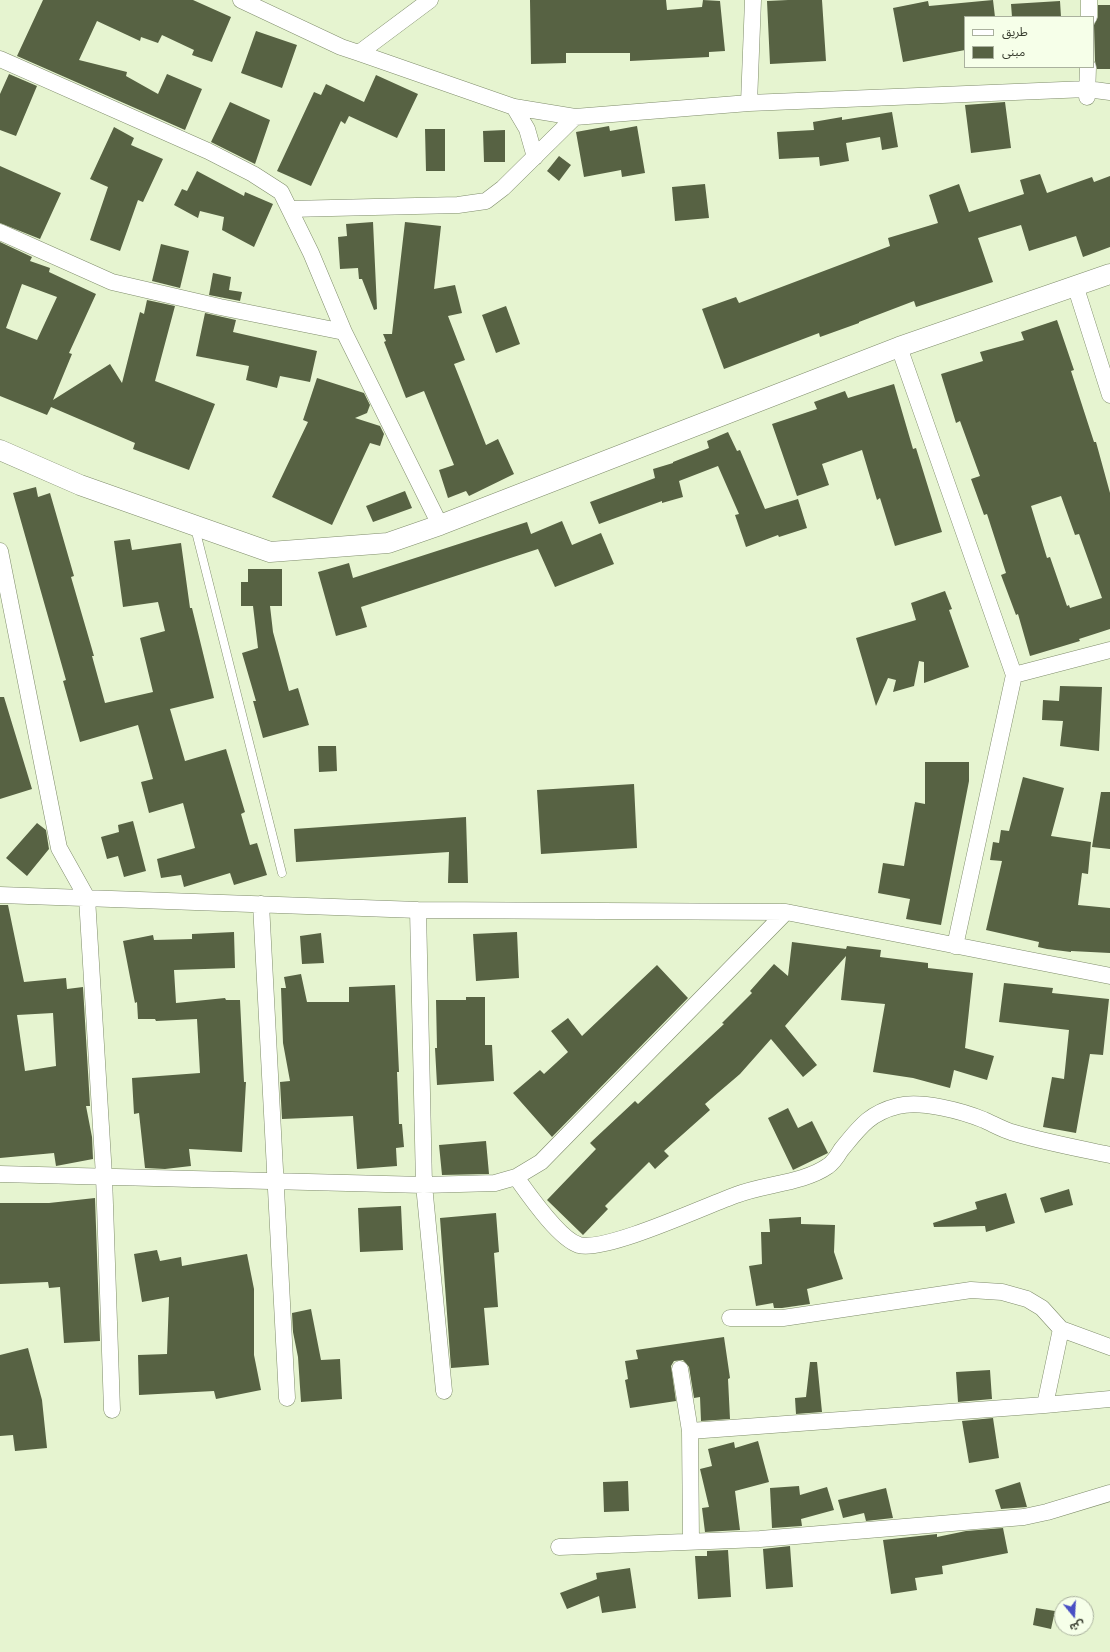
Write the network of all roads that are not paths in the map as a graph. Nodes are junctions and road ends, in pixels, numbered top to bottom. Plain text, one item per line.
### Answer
1 (241, 0) edge
2 (430, 0) edge
3 (753, 0) edge
4 (1089, 0) edge
5 (1089, 16) edge
6 (359, 53) junction
7 (0, 59) edge
8 (1088, 68) edge
9 (1110, 92) edge
10 (1087, 93) junction
11 (749, 103) junction
12 (514, 107) junction
13 (575, 118) junction
14 (535, 157) junction
15 (290, 209) junction
16 (0, 232) edge
17 (1110, 274) edge
18 (1075, 285) junction
19 (344, 332) junction
20 (899, 347) junction
21 (1110, 395) edge
22 (0, 450) edge
23 (194, 525) junction
24 (440, 525) junction
25 (0, 551) edge
26 (2, 574) edge
27 (1110, 650) edge
28 (1014, 675) junction
29 (282, 873) dead end
30 (0, 895) edge
31 (87, 898) junction
32 (261, 904) junction
33 (418, 910) junction
34 (786, 912) junction
35 (955, 946) junction
36 (1110, 976) edge
37 (1110, 1155) edge
38 (0, 1174) edge
39 (104, 1176) junction
40 (516, 1177) junction
41 (275, 1180) junction
42 (424, 1185) junction
43 (730, 1318) dead end
44 (1061, 1329) junction
45 (1110, 1347) edge
46 (680, 1369) dead end
47 (444, 1391) dead end
48 (287, 1398) dead end
49 (1110, 1398) edge
50 (1046, 1405) junction
51 (112, 1410) dead end
52 (690, 1432) junction
53 (1110, 1493) edge
54 (691, 1541) junction
55 (560, 1547) dead end

1 - 6 street
2 - 6 street
3 - 11 street
4 - 5 street
6 - 12 street
7 - 15 street
8 - 10 street
9 - 10 street
10 - 11 street
11 - 13 street
12 - 13 street
12 - 14 street
13 - 14 street
14 - 15 street
15 - 19 street
16 - 19 street
17 - 18 street
18 - 20 street
18 - 21 street
19 - 24 street
20 - 24 street
20 - 28 street
22 - 23 street
23 - 24 street
23 - 29 lane
25 - 26 street
26 - 31 street
27 - 28 street
28 - 35 street
30 - 31 street
31 - 32 street
31 - 39 street
32 - 33 street
32 - 41 street
33 - 34 street
33 - 42 street
34 - 35 street
34 - 40 street
35 - 36 street
37 - 40 street
38 - 39 street
39 - 41 street
39 - 51 street
40 - 42 street
41 - 42 street
41 - 48 street
42 - 47 street
43 - 44 street
44 - 45 street
44 - 50 street
46 - 52 street
49 - 50 street
50 - 52 street
52 - 54 street
53 - 54 street
54 - 55 street

